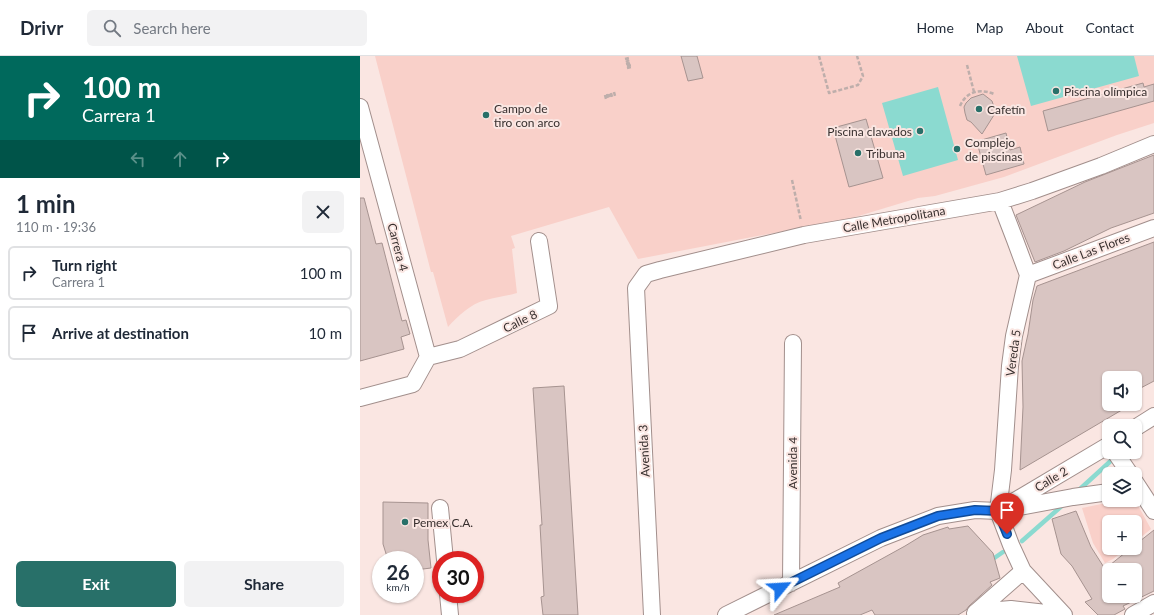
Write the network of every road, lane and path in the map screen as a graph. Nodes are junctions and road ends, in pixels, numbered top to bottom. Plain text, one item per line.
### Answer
1 (819, 56) edge
2 (856, 56) edge
3 (967, 65) dead end
4 (974, 92) junction
5 (994, 94) dead end
6 (960, 106) dead end
7 (360, 107) edge
8 (1154, 144) edge
9 (792, 180) dead end
10 (1000, 201) junction
11 (1154, 228) edge
12 (804, 236) junction
13 (538, 241) dead end
14 (1028, 275) junction
15 (636, 288) joint
16 (793, 343) dead end
17 (428, 357) junction
18 (360, 398) edge
19 (1154, 416) edge
20 (1142, 424) edge
21 (1102, 449) edge
22 (1102, 493) edge
23 (1142, 494) edge
24 (440, 508) dead end
25 (998, 511) junction
26 (1154, 511) edge
27 (444, 551) edge
28 (1023, 571) junction
29 (791, 582) junction
30 (449, 603) edge
31 (1154, 603) edge
32 (974, 614) edge
33 (450, 615) edge
34 (652, 615) edge
35 (726, 615) edge
36 (1064, 615) edge
37 (1133, 615) edge

1 - 2 path
3 - 4 path
4 - 5 path
4 - 6 path
7 - 17 street, Carrera 4
8 - 10 street, Calle Metropolitana
9 - 12 path
10 - 12 street, Calle Metropolitana
10 - 14 street
11 - 14 street, Calle Las Flores
12 - 15 street, Calle Metropolitana
13 - 17 street, Calle 8
14 - 25 street, Vereda 5
15 - 34 street, Avenida 3
16 - 29 street, Avenida 4
17 - 18 street
19 - 20 street
21 - 25 street, Calle 2
22 - 25 street
23 - 26 street
24 - 27 street
25 - 28 street
25 - 29 street
28 - 32 street
28 - 36 street
29 - 35 street
30 - 33 street
31 - 37 street
32 - 36 street

